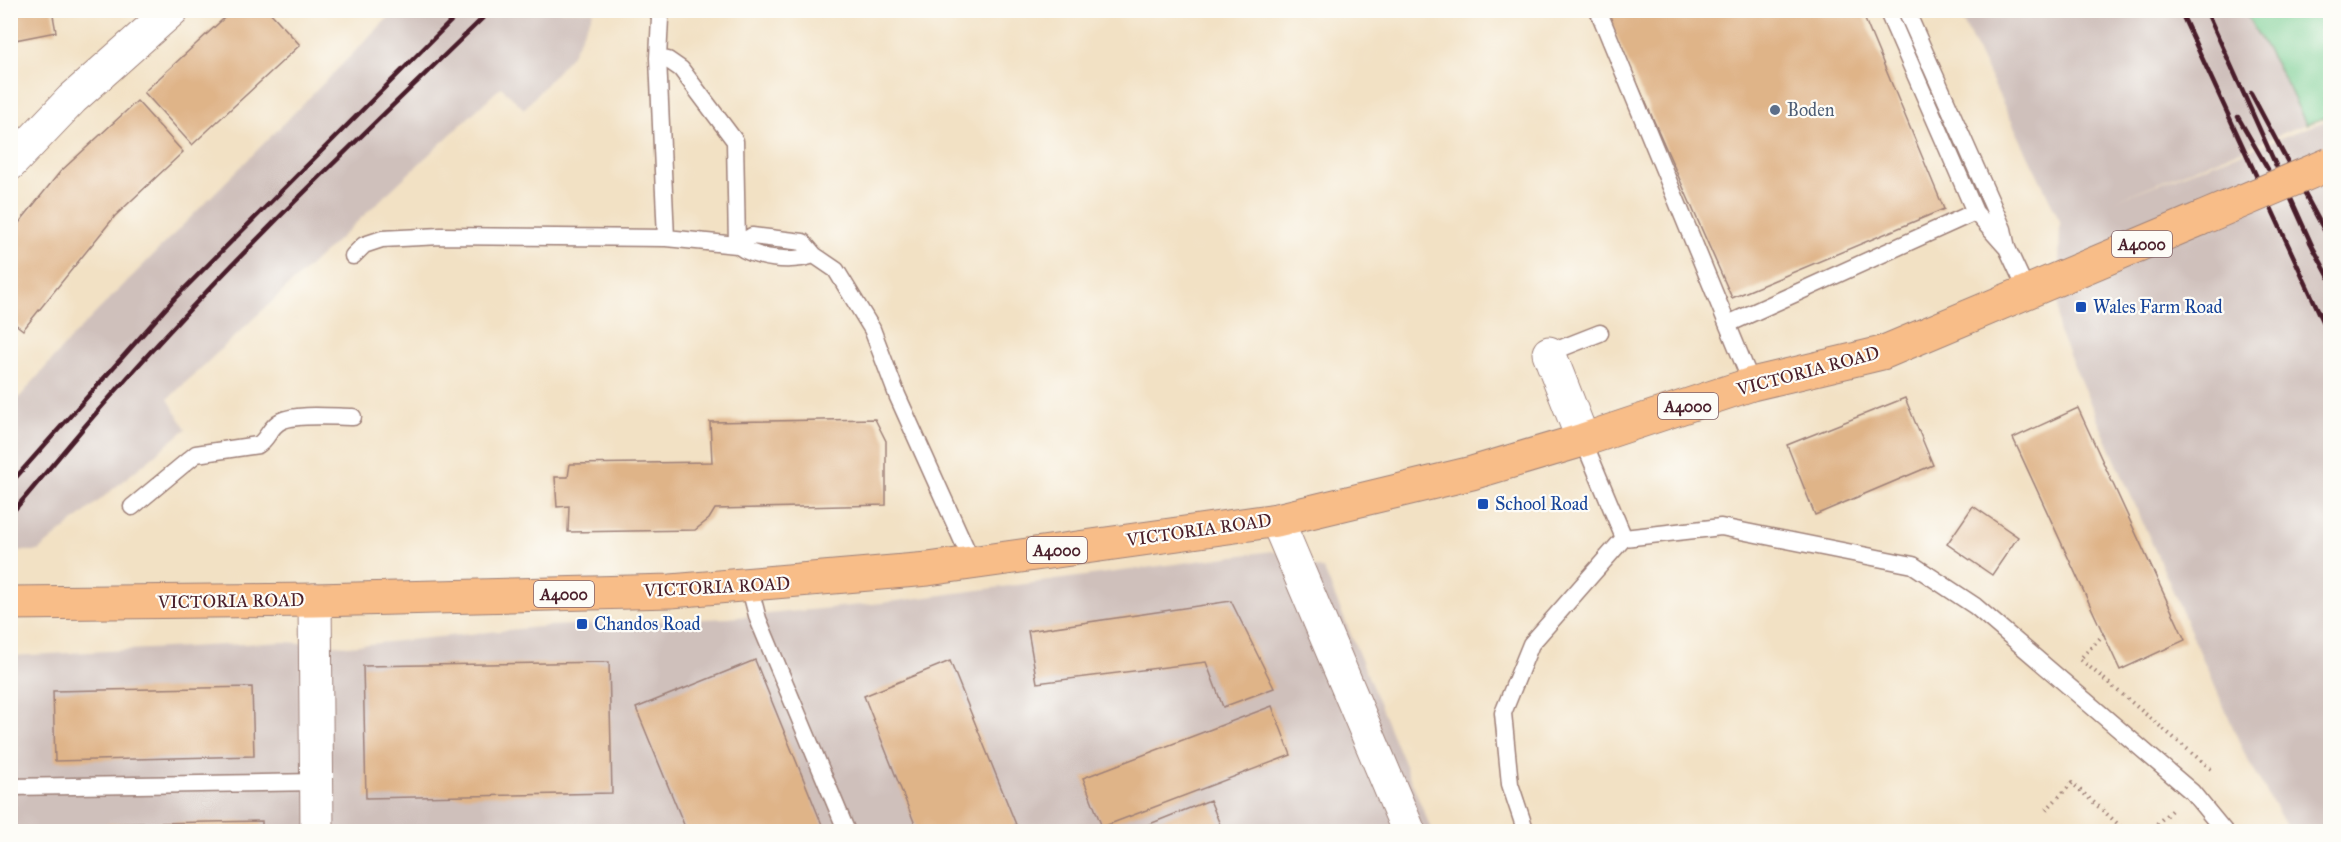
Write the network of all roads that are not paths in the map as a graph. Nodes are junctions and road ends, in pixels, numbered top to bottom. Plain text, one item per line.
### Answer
1 (172, 10) edge
2 (657, 10) edge
3 (1598, 10) edge
4 (1887, 10) edge
5 (1906, 10) edge
6 (658, 57) junction
7 (16, 146) edge
8 (2331, 164) edge
9 (1975, 212) junction
10 (666, 238) junction
11 (737, 244) junction
12 (2007, 248) junction
13 (353, 256) dead end
14 (2027, 291) junction
15 (1728, 324) junction
16 (1600, 333) dead end
17 (1549, 353) joint
18 (1752, 384) junction
19 (353, 417) dead end
20 (1583, 440) junction
21 (132, 507) dead end
22 (1277, 520) junction
23 (1624, 538) junction
24 (972, 562) junction
25 (749, 585) junction
26 (315, 600) junction
27 (10, 603) edge
28 (317, 782) junction
29 (10, 787) edge
30 (317, 831) edge
31 (847, 831) edge
32 (1409, 831) edge
33 (1526, 831) edge
34 (2225, 831) edge

1 - 7 street
2 - 6 lane
3 - 15 lane
4 - 9 lane
5 - 12 lane
6 - 10 lane
6 - 11 lane
8 - 14 main road, VICTORIA ROAD / A4000, bridge
9 - 12 lane
9 - 15 lane
10 - 11 lane
10 - 13 lane
11 - 24 lane
12 - 14 lane
14 - 18 main road, VICTORIA ROAD / A4000
15 - 18 lane
16 - 17 lane
17 - 20 street
18 - 20 main road, VICTORIA ROAD / A4000
19 - 21 lane
20 - 22 main road, VICTORIA ROAD / A4000
20 - 23 lane
22 - 24 main road, VICTORIA ROAD / A4000
22 - 32 street
23 - 33 lane
23 - 34 lane
24 - 25 main road, VICTORIA ROAD / A4000
25 - 26 main road, VICTORIA ROAD / A4000
25 - 31 lane
26 - 27 main road, VICTORIA ROAD / A4000
26 - 28 street
28 - 29 lane
28 - 30 street

